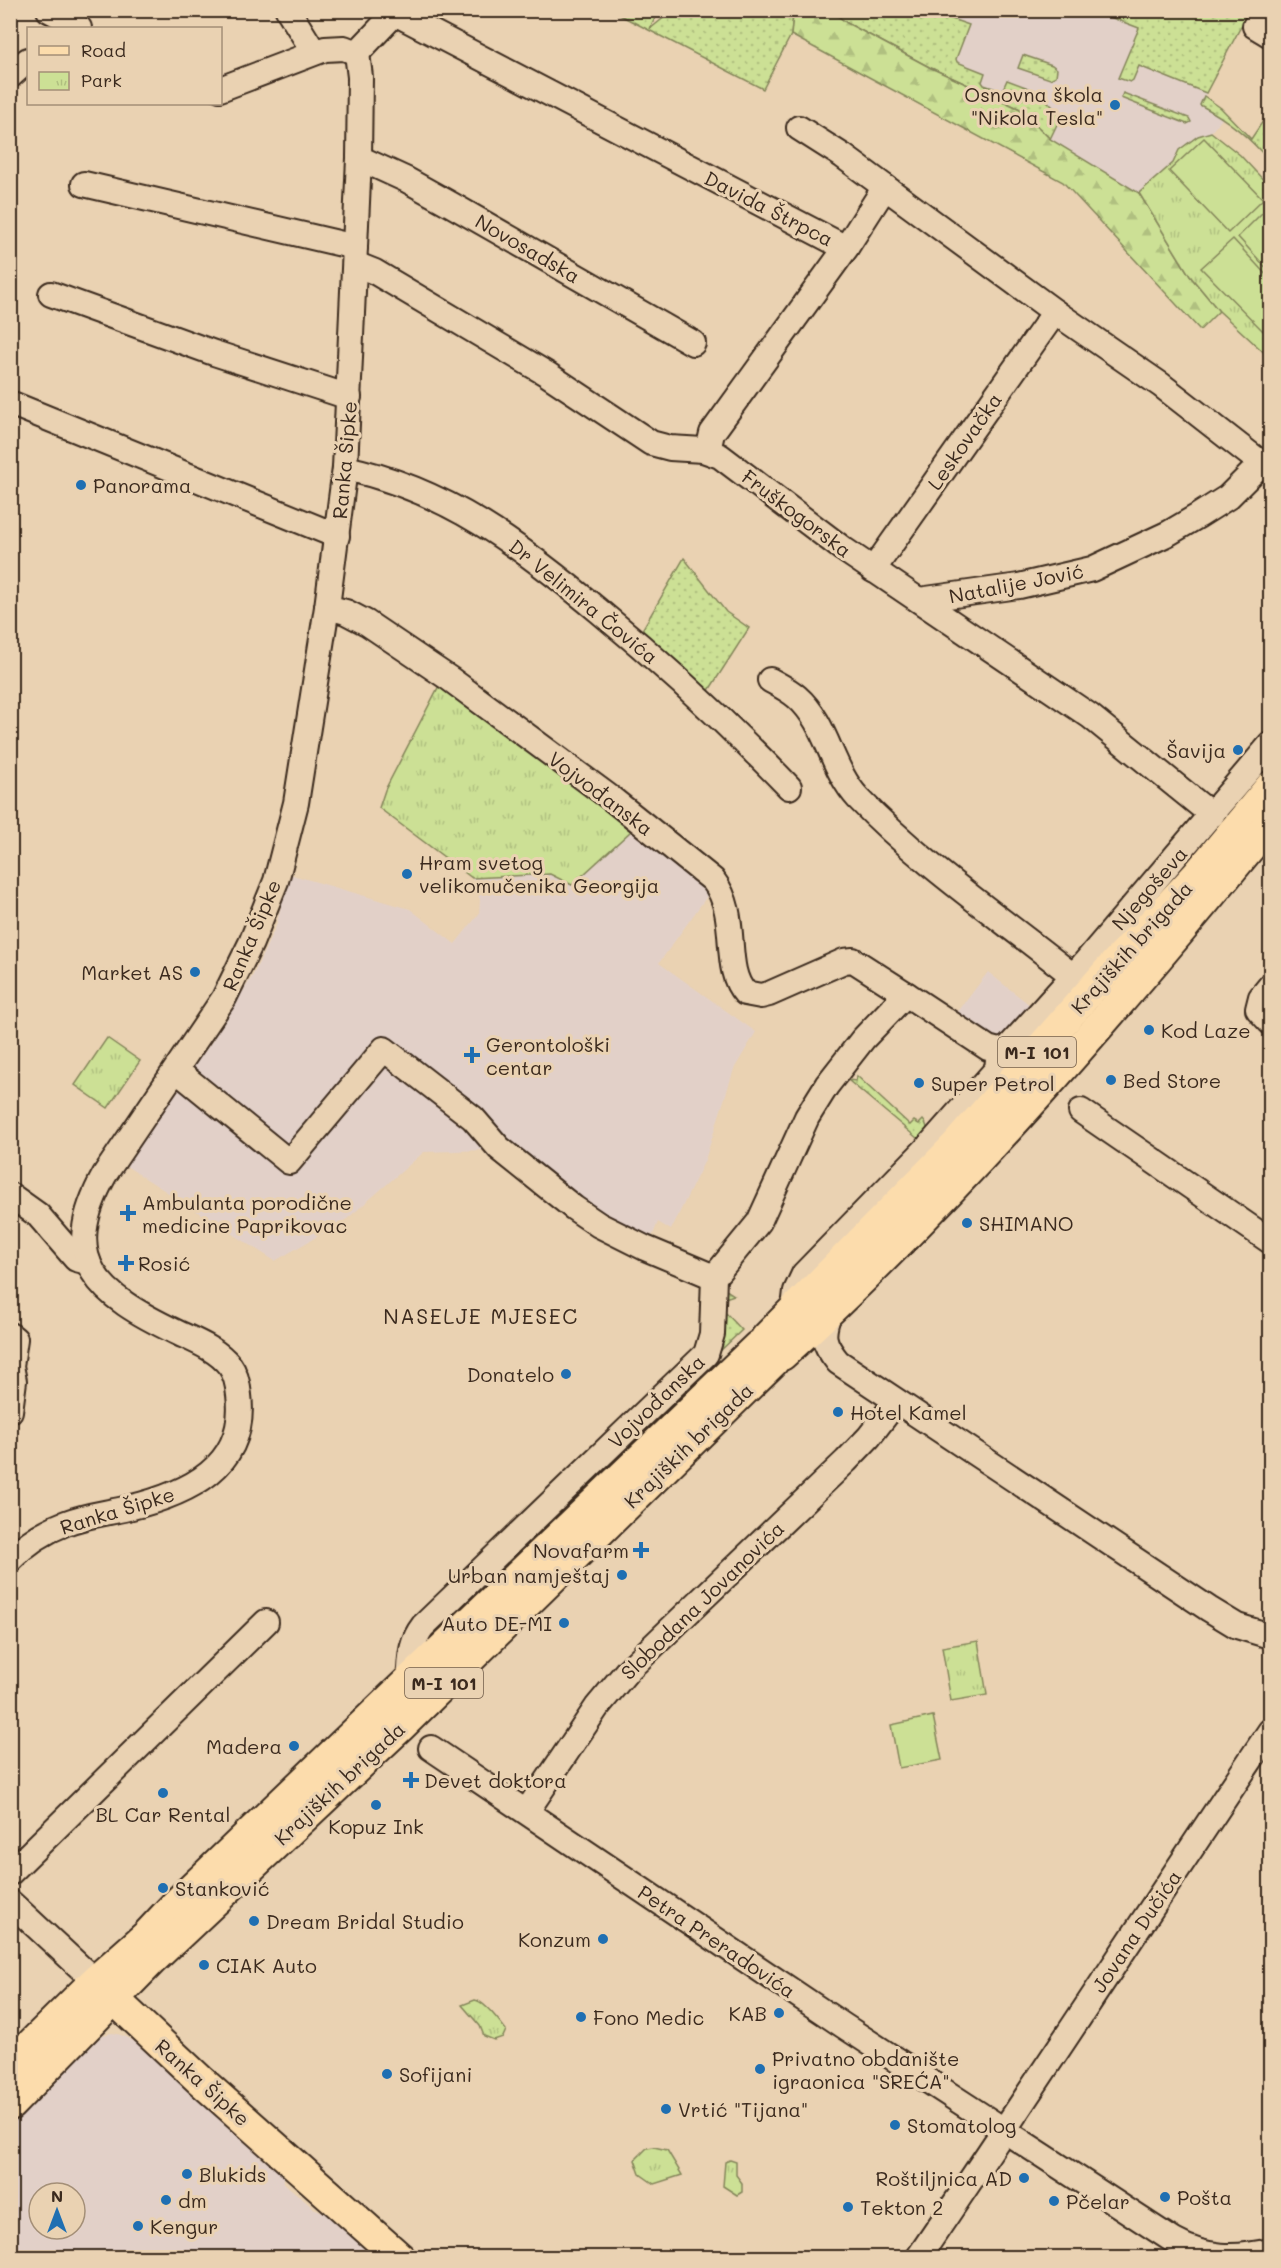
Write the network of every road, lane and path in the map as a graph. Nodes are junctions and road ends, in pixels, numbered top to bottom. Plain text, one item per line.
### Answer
1 (288, 10) edge
2 (397, 12) edge
3 (314, 52) junction
4 (357, 53) junction
5 (27, 61) edge
6 (10, 75) edge
7 (222, 88) edge
8 (799, 129) dead end
9 (360, 158) junction
10 (84, 184) dead end
11 (885, 187) junction
12 (846, 248) junction
13 (355, 256) junction
14 (51, 294) dead end
15 (1055, 312) junction
16 (693, 343) dead end
17 (349, 397) junction
18 (10, 403) edge
19 (708, 451) junction
20 (1266, 467) edge
21 (345, 468) junction
22 (337, 536) junction
23 (873, 570) junction
24 (918, 600) junction
25 (327, 607) junction
26 (770, 680) dead end
27 (1270, 745) edge
28 (789, 787) dead end
29 (1270, 787) edge
30 (1212, 815) junction
31 (1270, 824) edge
32 (1127, 951) junction
33 (1073, 976) junction
34 (1270, 986) edge
35 (906, 994) junction
36 (1270, 1022) edge
37 (998, 1060) junction
38 (176, 1070) junction
39 (1081, 1111) dead end
40 (10, 1195) edge
41 (1270, 1241) edge
42 (88, 1262) junction
43 (714, 1277) junction
44 (794, 1308) junction
45 (830, 1311) junction
46 (10, 1335) edge
47 (772, 1352) junction
48 (838, 1362) junction
49 (896, 1402) junction
50 (10, 1411) edge
51 (14, 1549) edge
52 (266, 1622) dead end
53 (1270, 1636) edge
54 (409, 1683) junction
55 (1270, 1731) edge
56 (431, 1748) dead end
57 (527, 1811) junction
58 (10, 1873) edge
59 (11, 1904) edge
60 (104, 1990) junction
61 (10, 2065) edge
62 (10, 2105) edge
63 (1005, 2131) junction
64 (1270, 2251) edge
65 (400, 2258) edge
66 (918, 2258) edge

1 - 3 street
2 - 4 street
2 - 12 street, Davida Štrpca
3 - 4 street
3 - 7 street
4 - 9 street, Ranka Šipke
5 - 6 street
8 - 11 street
9 - 13 street, Ranka Šipke
9 - 16 street, Novosadska
10 - 13 street, Fruškogorska
11 - 12 street, Davida Štrpca
11 - 15 street
12 - 19 street
13 - 17 street, Ranka Šipke
13 - 19 street, Fruškogorska
14 - 17 street
15 - 20 street
15 - 23 street, Leskovačka
17 - 21 street, Ranka Šipke
18 - 22 street
19 - 23 street, Fruškogorska
20 - 24 street, Natalije Jović
21 - 22 street, Ranka Šipke
21 - 28 street, Dr Velimira Čovića
22 - 25 street, Ranka Šipke
23 - 24 street, Fruškogorska
24 - 30 street, Fruškogorska
25 - 35 street, Vojvođanska
25 - 38 street, Ranka Šipke
26 - 33 street, Krajiških brigada
27 - 30 street, Njegoševa
29 - 32 main road, Krajiških brigada / M-I 101
30 - 33 street, Njegoševa
31 - 45 main road, Krajiških brigada / M-I 101
32 - 37 main road
32 - 44 main road, Krajiških brigada / M-I 101
33 - 37 street, Njegoševa
34 - 36 street
35 - 37 street, Vojvođanska
35 - 43 street
37 - 44 street, Njegoševa
38 - 42 street, Ranka Šipke
38 - 43 street
39 - 41 street
40 - 42 street
42 - 51 street, Ranka Šipke
43 - 54 street, Vojvođanska
44 - 47 main road, Krajiških brigada / M-I 101
45 - 47 main road, Krajiških brigada / M-I 101
45 - 48 street
46 - 50 street
47 - 48 street
47 - 54 main road, Krajiških brigada / M-I 101
47 - 60 main road, Krajiških brigada / M-I 101
48 - 49 street
49 - 53 street
49 - 57 street, Slobodana Jovanovića
52 - 58 street
54 - 60 main road, Krajiških brigada / M-I 101
55 - 63 street, Jovana Dučića
56 - 57 street, Petra Preradovića
57 - 63 street, Petra Preradovića
59 - 60 street, Ranka Šipke
60 - 61 main road, Krajiških brigada / M-I 101
60 - 62 main road, Krajiških brigada / M-I 101
60 - 65 main road, Ranka Šipke
63 - 64 street
63 - 66 street, Jovana Dučića

